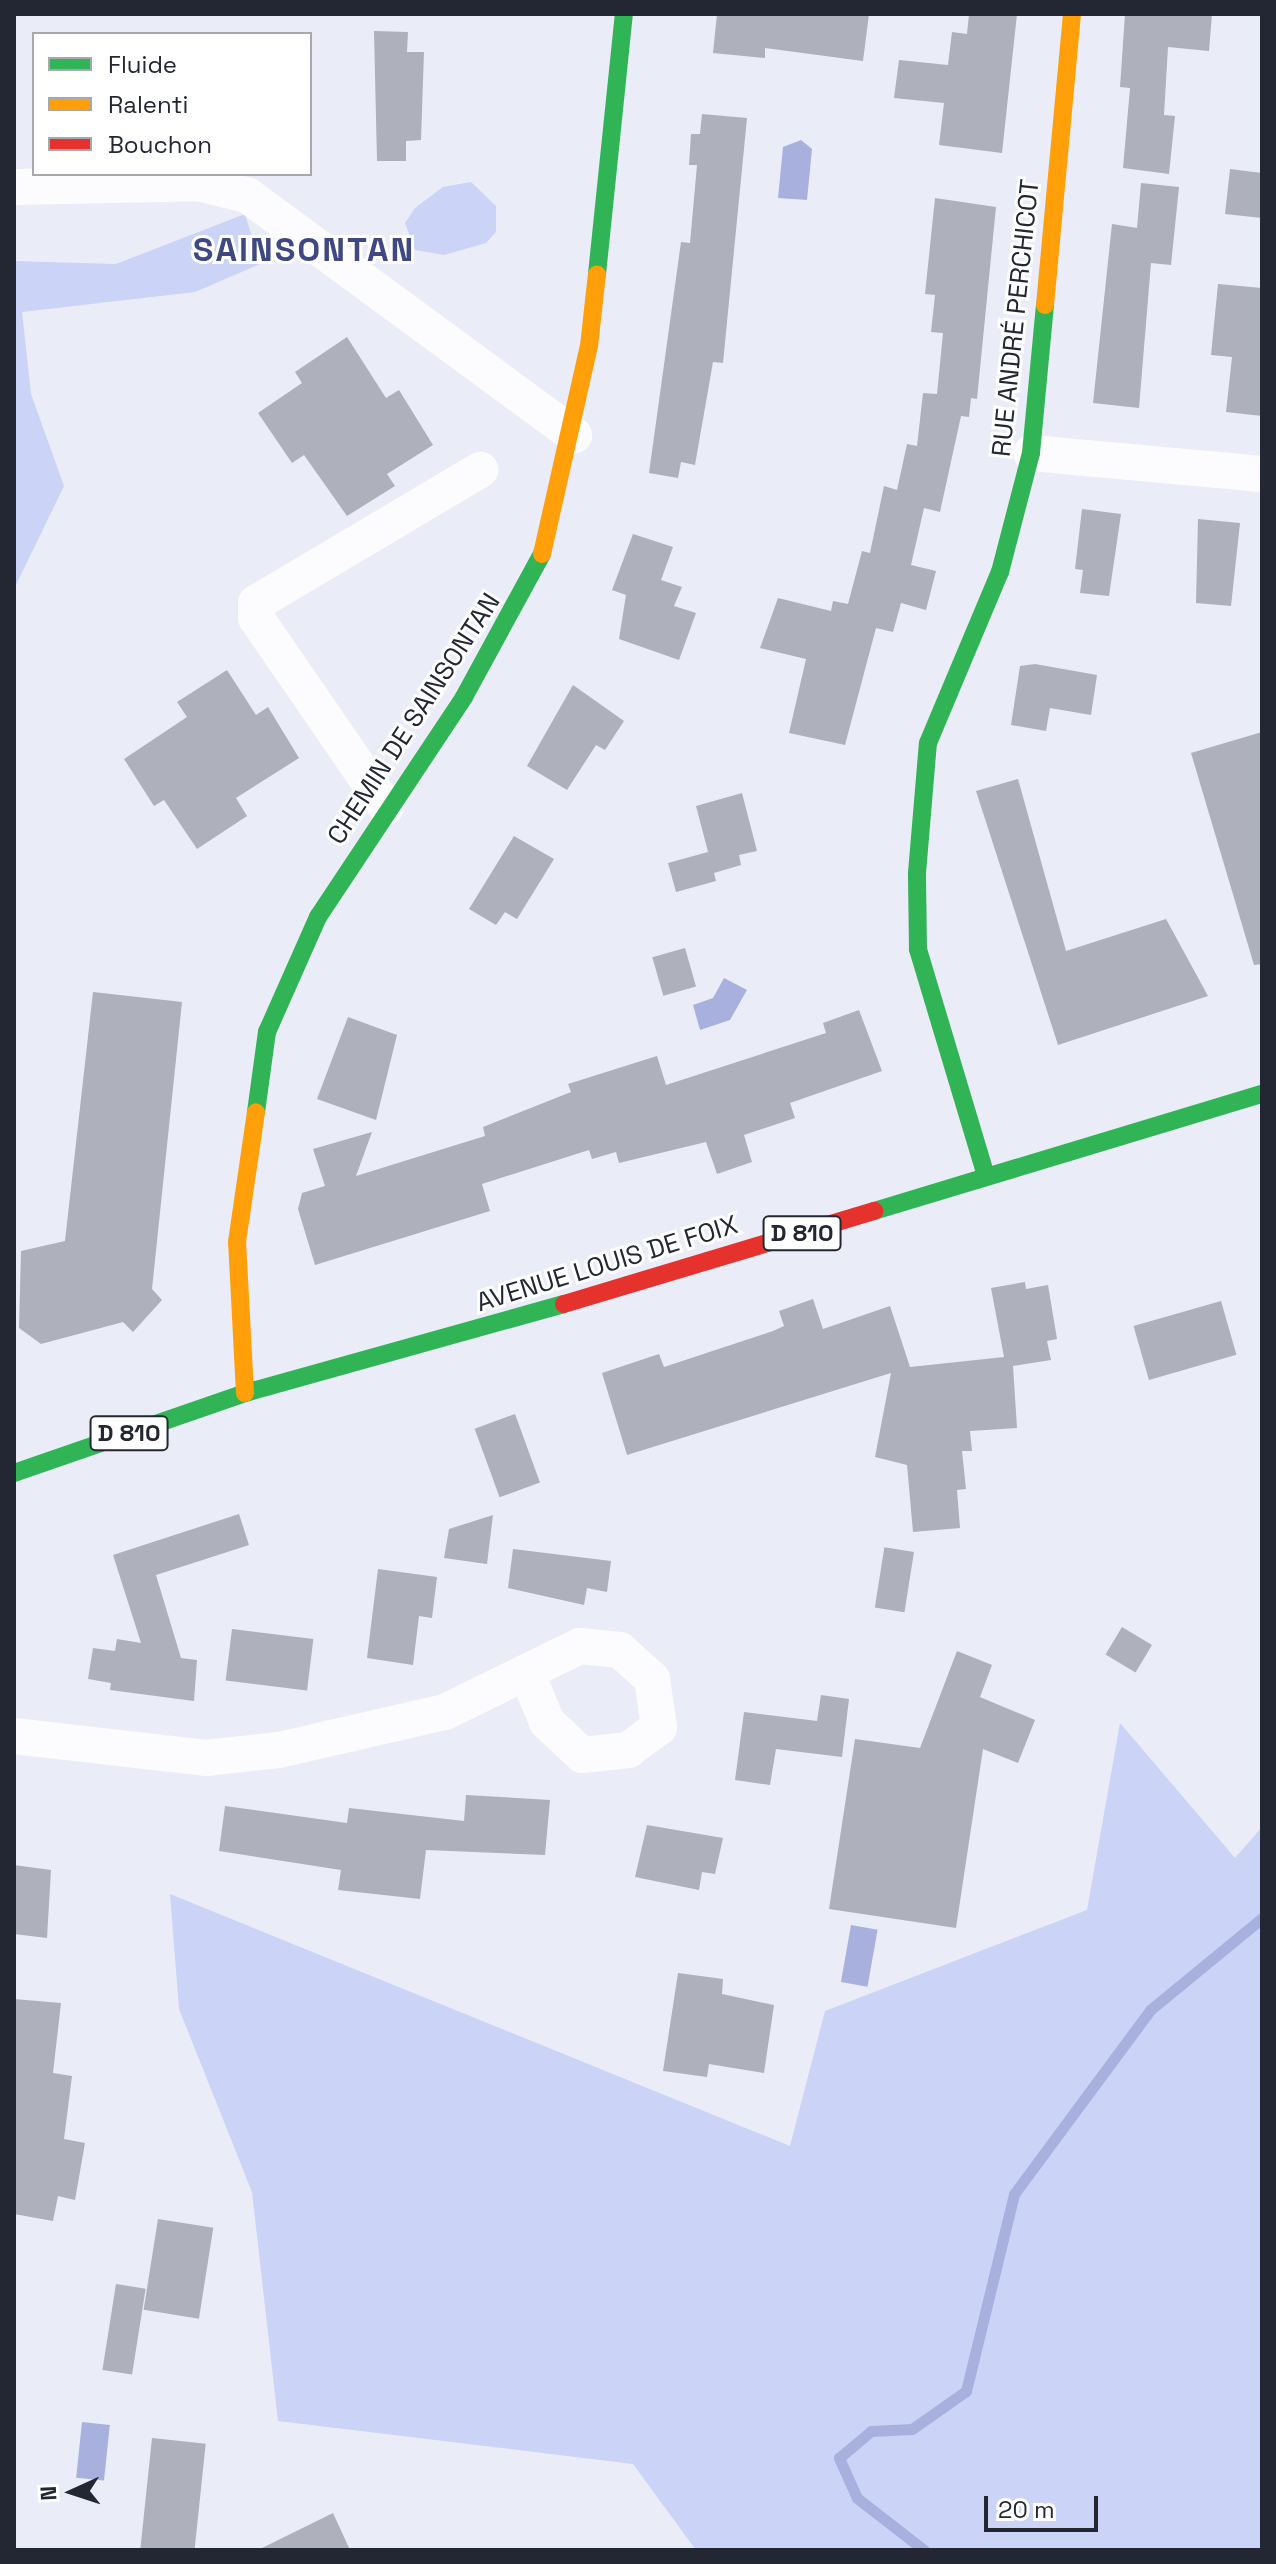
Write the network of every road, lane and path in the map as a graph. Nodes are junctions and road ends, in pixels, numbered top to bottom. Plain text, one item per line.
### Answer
1 (624, 14) edge
2 (1072, 14) edge
3 (14, 187) edge
4 (574, 435) junction
5 (1031, 453) junction
6 (480, 470) dead end
7 (1262, 474) edge
8 (386, 807) junction
9 (1262, 1094) edge
10 (986, 1176) junction
11 (245, 1393) junction
12 (14, 1473) edge
13 (528, 1676) dead end
14 (14, 1736) edge

1 - 4 street, CHEMIN DE SAINSONTAN
2 - 5 street, RUE ANDRÉ PERCHICOT
3 - 4 street
4 - 8 street, CHEMIN DE SAINSONTAN
5 - 7 street
5 - 10 street, RUE ANDRÉ PERCHICOT
6 - 8 street
8 - 11 street, CHEMIN DE SAINSONTAN
9 - 10 street, AVENUE LOUIS DE FOIX / D 810
10 - 11 street, AVENUE LOUIS DE FOIX / D 810
11 - 12 street, AVENUE LOUIS DE FOIX / D 810
13 - 14 street

